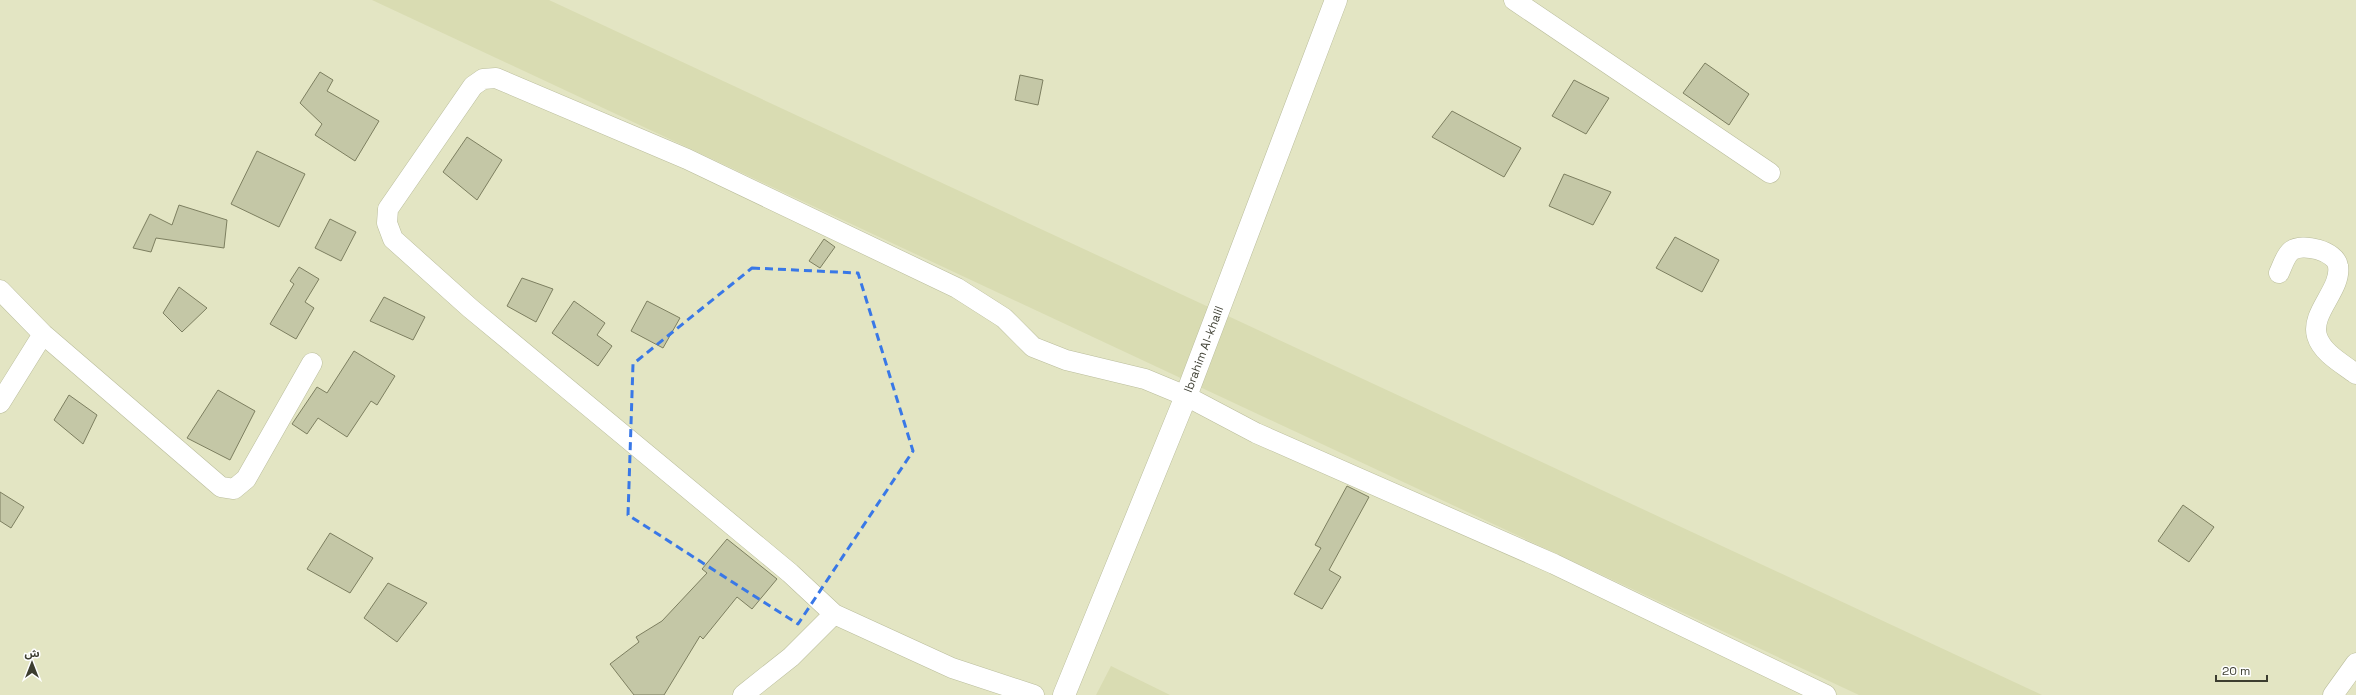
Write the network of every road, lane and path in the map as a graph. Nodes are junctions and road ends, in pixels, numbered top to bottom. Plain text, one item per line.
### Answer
1 (1336, 0) edge
2 (1514, 0) edge
3 (1770, 173) dead end
4 (2280, 273) dead end
5 (0, 290) edge
6 (43, 334) junction
7 (312, 363) dead end
8 (2356, 374) edge
9 (1186, 396) junction
10 (0, 403) edge
11 (834, 614) junction
12 (2356, 663) edge
13 (743, 695) edge
14 (1034, 695) edge
15 (1064, 695) edge
16 (1826, 695) edge
17 (2333, 695) edge

1 - 9 street, Ibrahim Al-khalil
2 - 3 street
4 - 8 street
5 - 6 street
6 - 7 street
6 - 10 street
9 - 11 street
9 - 15 street, Ibrahim Al-khalil
9 - 16 street
11 - 13 street
11 - 14 street
12 - 17 street

